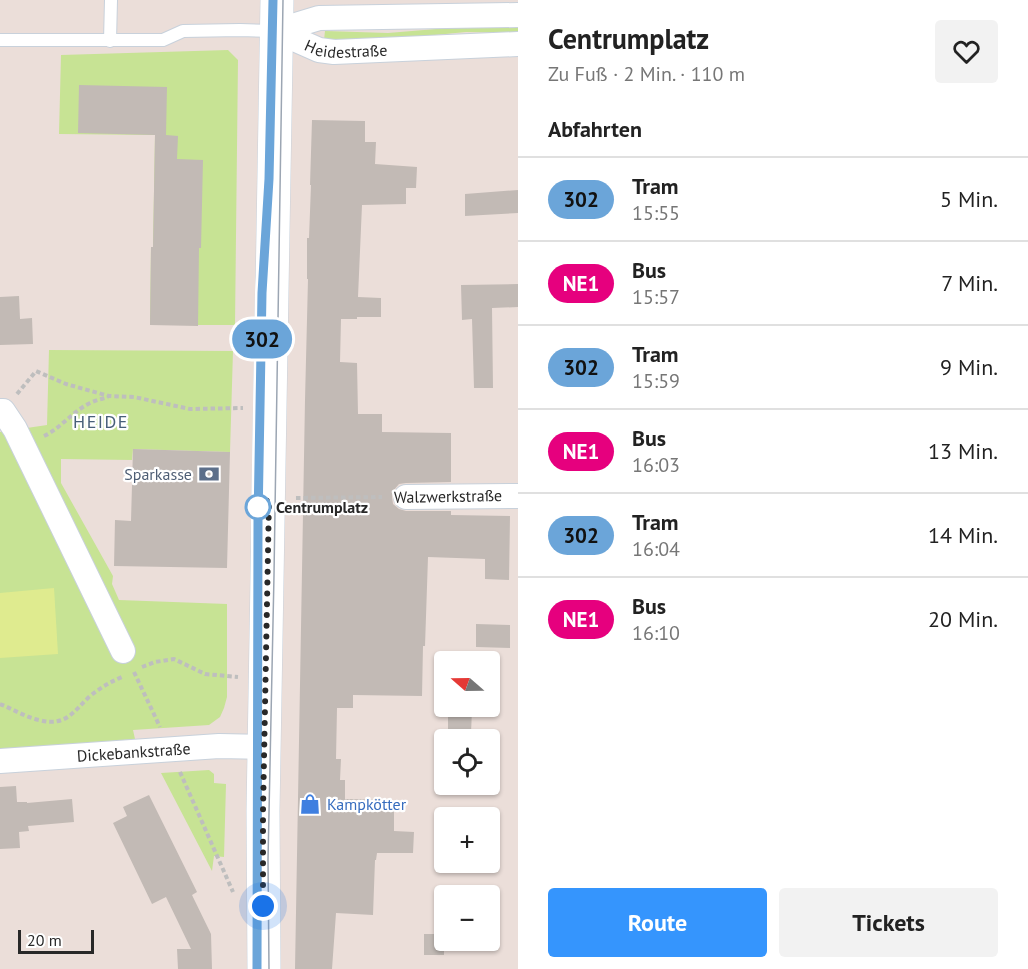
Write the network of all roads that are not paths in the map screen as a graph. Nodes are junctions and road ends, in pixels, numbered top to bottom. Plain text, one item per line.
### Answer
1 (111, 0) edge
2 (518, 15) edge
3 (276, 16) edge
4 (0, 40) edge
5 (110, 41) junction
6 (518, 44) edge
7 (2, 411) edge
8 (518, 496) edge
9 (406, 497) road end
10 (128, 661) road end
11 (265, 747) junction
12 (0, 761) edge
13 (264, 969) edge

1 - 5 lane
2 - 3 street, Heidestraße
3 - 5 lane
3 - 6 street, Heidestraße
3 - 11 main road
4 - 5 lane
7 - 10 street
8 - 9 street, Walzwerkstraße
11 - 12 street, Dickebankstraße
11 - 13 main road

